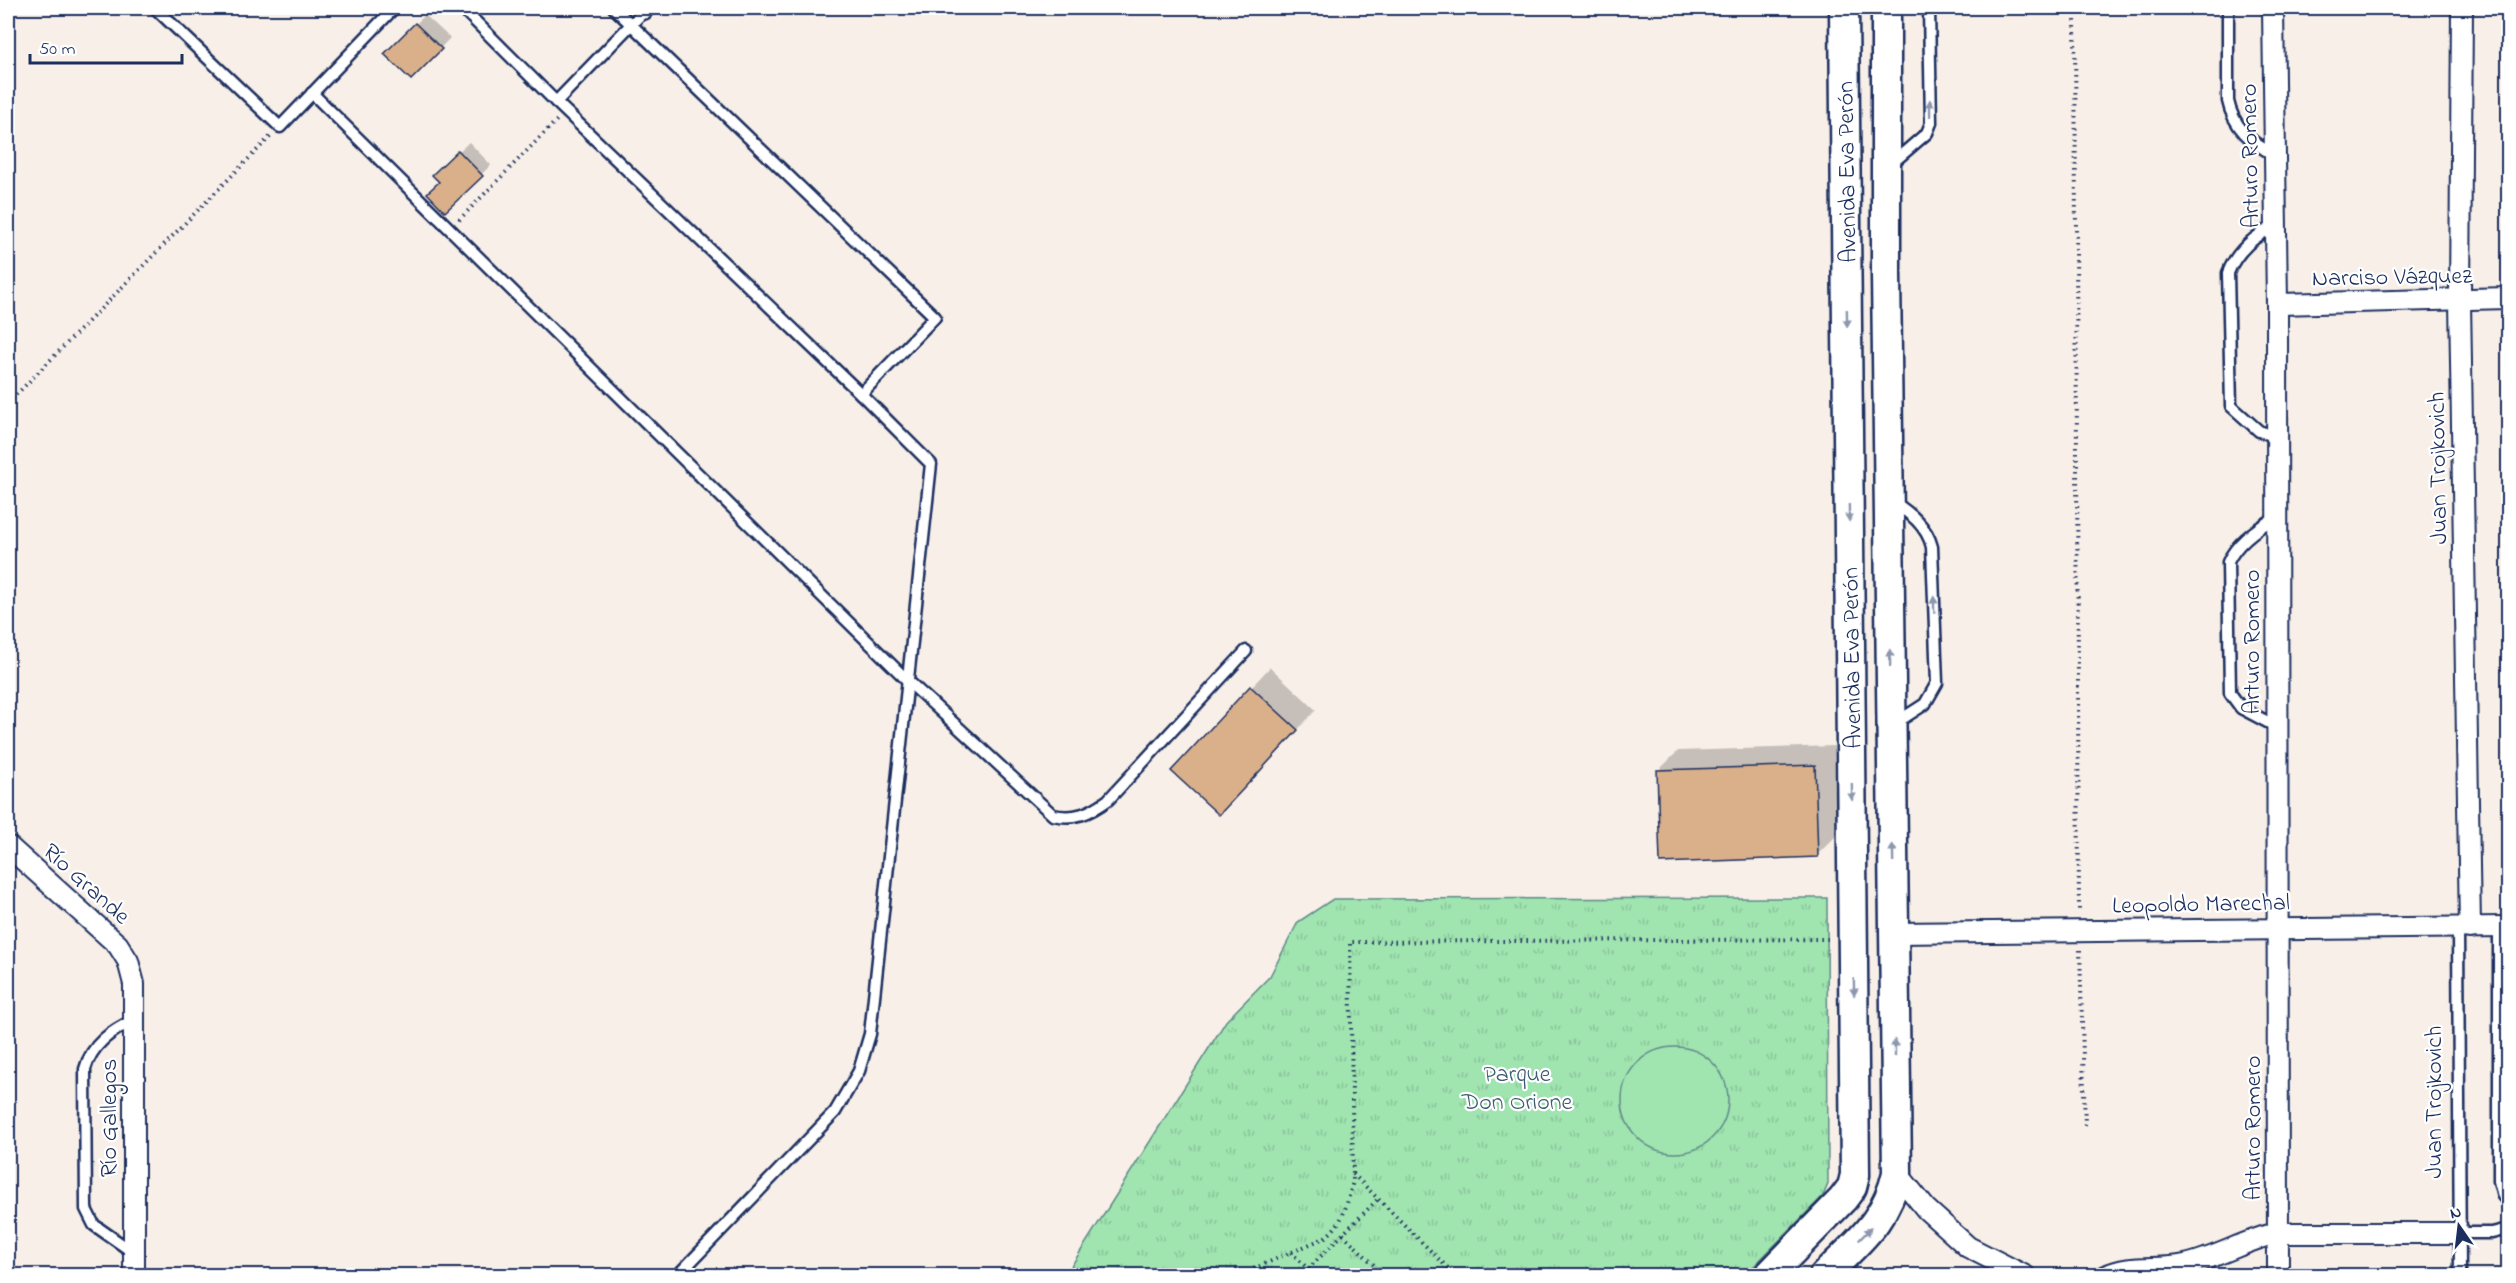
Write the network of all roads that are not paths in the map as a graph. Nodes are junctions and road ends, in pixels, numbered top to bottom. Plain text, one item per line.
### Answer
1 (156, 8) edge
2 (394, 8) edge
3 (462, 8) edge
4 (614, 8) edge
5 (1844, 8) edge
6 (1886, 8) edge
7 (1929, 8) edge
8 (2228, 8) edge
9 (2273, 8) edge
10 (2462, 8) edge
11 (645, 9) edge
12 (631, 24) junction
13 (312, 93) junction
14 (556, 102) junction
15 (2275, 155) junction
16 (1886, 168) junction
17 (2276, 226) junction
18 (1886, 274) junction
19 (1847, 276) junction
20 (2508, 298) edge
21 (2460, 300) junction
22 (2277, 304) junction
23 (861, 394) junction
24 (2277, 437) junction
25 (1888, 498) junction
26 (2277, 517) junction
27 (1246, 651) dead end
28 (908, 681) junction
29 (1851, 724) junction
30 (1891, 725) junction
31 (2277, 727) junction
32 (8, 846) edge
33 (2277, 927) junction
34 (2504, 927) edge
35 (2464, 928) junction
36 (1894, 933) junction
37 (128, 961) joint
38 (134, 1020) junction
39 (1895, 1084) junction
40 (1855, 1086) junction
41 (1897, 1173) junction
42 (2508, 1202) edge
43 (2508, 1228) edge
44 (2277, 1233) junction
45 (2459, 1233) junction
46 (134, 1253) junction
47 (134, 1275) edge
48 (677, 1275) edge
49 (1768, 1275) edge
50 (1824, 1275) edge
51 (2025, 1275) edge
52 (2106, 1275) edge
53 (2278, 1275) edge
54 (2460, 1275) edge

1 - 13 lane
2 - 13 lane
3 - 14 lane
4 - 12 lane
5 - 19 main road, Avenida Eva Perón
6 - 16 main road, Avenida Eva Perón
16 -> 7 lane
8 - 15 lane
9 - 15 street, Arturo Romero
10 - 21 street, Juan Trojkovich
11 - 12 lane
12 - 14 lane
12 - 23 lane
13 - 28 lane
14 - 23 lane
15 - 17 street, Arturo Romero
16 - 18 main road, Avenida Eva Perón
17 - 22 street, Arturo Romero
17 - 24 lane
18 - 19 main road
18 - 25 main road, Avenida Eva Perón
19 -> 29 main road, Avenida Eva Perón
20 - 21 street, Narciso Vázquez
21 - 22 street, Narciso Vázquez
21 - 35 street, Juan Trojkovich
22 - 24 street, Arturo Romero
23 - 28 lane
24 - 26 street, Arturo Romero
30 -> 25 main road, Avenida Eva Perón
30 -> 25 lane
26 - 31 street, Arturo Romero
26 - 31 lane
27 - 28 lane
28 - 48 lane
29 - 30 main road
29 -> 40 main road, Avenida Eva Perón
36 -> 30 main road, Avenida Eva Perón
31 - 33 street, Arturo Romero
32 - 37 street, Río Grande
33 - 35 street, Leopoldo Marechal
33 - 36 street, Leopoldo Marechal
33 - 44 street, Arturo Romero
34 - 35 street, Leopoldo Marechal
34 - 42 lane
35 - 45 lane, Juan Trojkovich
39 -> 36 main road, Avenida Eva Perón
37 - 38 street, Río Gallegos
38 - 46 street, Río Gallegos
38 - 46 lane
39 - 40 main road
39 - 41 main road, Avenida Eva Perón
40 - 49 main road, Avenida Eva Perón
50 -> 41 main road, Avenida Eva Perón
41 - 51 street
43 - 45 lane
44 - 45 street
44 - 52 street
44 - 53 street, Arturo Romero
45 - 54 lane, Juan Trojkovich
46 - 47 street, Río Gallegos

